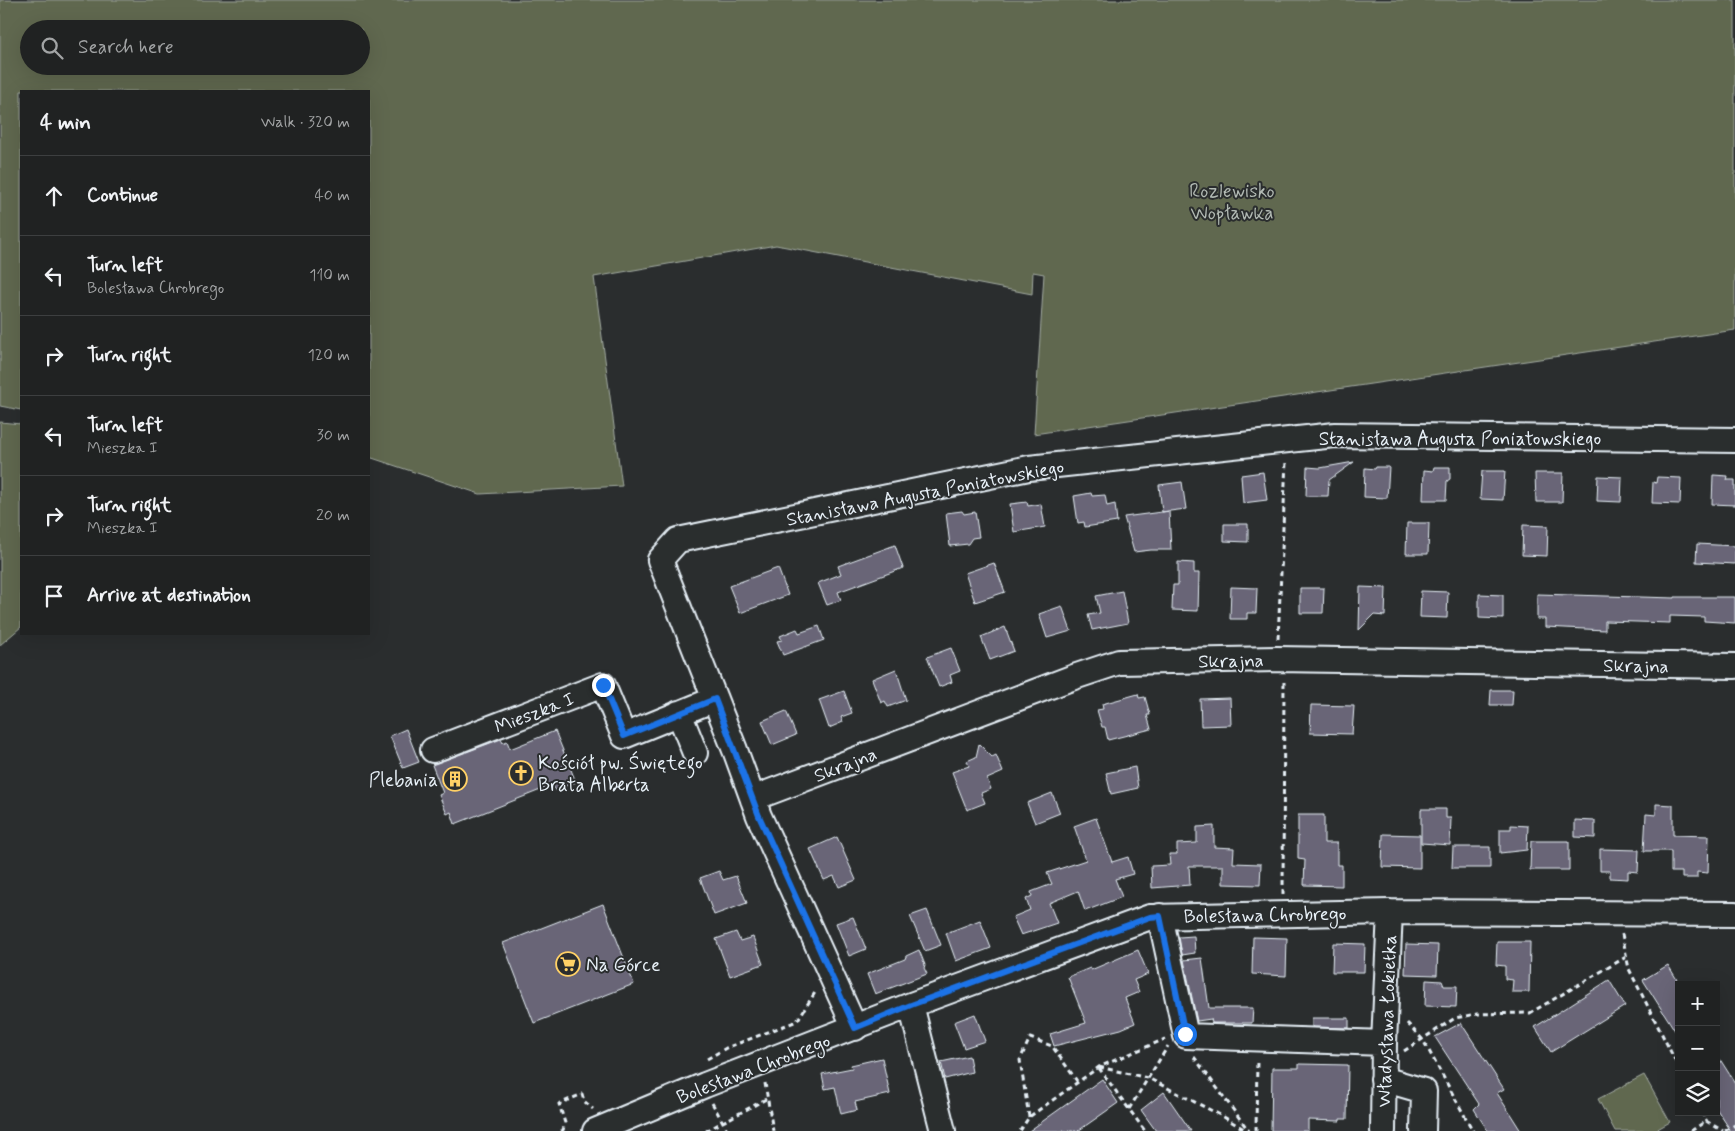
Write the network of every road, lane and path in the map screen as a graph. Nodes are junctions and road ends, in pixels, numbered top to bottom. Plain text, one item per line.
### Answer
1 (1735, 440) edge
2 (1286, 456) dead end
3 (1278, 634) dead end
4 (1285, 659) junction
5 (1735, 666) edge
6 (715, 699) junction
7 (679, 713) junction
8 (433, 750) dead end
9 (695, 753) dead end
10 (753, 800) junction
11 (1283, 889) dead end
12 (1390, 912) junction
13 (1620, 914) junction
14 (1735, 914) edge
15 (1160, 916) junction
16 (1626, 956) junction
17 (817, 990) dead end
18 (1386, 1002) junction
19 (911, 1005) junction
20 (855, 1028) junction
21 (1181, 1034) junction
22 (1257, 1039) junction
23 (1423, 1040) junction
24 (1193, 1056) dead end
25 (1675, 1060) edge
26 (1383, 1061) junction
27 (1099, 1067) junction
28 (703, 1074) junction
29 (1148, 1078) junction
30 (1077, 1081) junction
31 (1129, 1109) junction
32 (1704, 1116) edge
33 (1029, 1117) junction
34 (595, 1121) edge
35 (1706, 1121) junction
36 (723, 1122) junction
37 (1735, 1125) edge
38 (561, 1131) edge
39 (706, 1131) edge
40 (728, 1131) edge
41 (773, 1131) edge
42 (943, 1131) edge
43 (1020, 1131) edge
44 (1145, 1131) edge
45 (1248, 1131) edge
46 (1256, 1131) edge
47 (1383, 1131) edge
48 (1423, 1131) edge
49 (1473, 1131) edge
50 (1690, 1131) edge
51 (1724, 1131) edge

1 - 6 street, Stanisława Augusta Poniatowskiego
2 - 3 path
4 - 5 street, Skrajna
4 - 10 street, Skrajna
4 - 11 path
6 - 7 street, Mieszka I
6 - 10 street, Stanisława Augusta Poniatowskiego
7 - 8 street, Mieszka I
7 - 9 street
10 - 20 street, Stanisława Augusta Poniatowskiego
12 - 13 street, Bolesława Chrobrego
12 - 15 street, Bolesława Chrobrego
12 - 18 street, Władysława Łokietka
13 - 14 street, Bolesława Chrobrego
13 - 16 path
15 - 19 street, Bolesława Chrobrego
15 - 21 street
16 - 23 path
16 - 25 path
17 - 28 path
18 - 23 path
18 - 26 street, Władysława Łokietka
19 - 20 street, Bolesława Chrobrego
19 - 42 street
20 - 28 street, Bolesława Chrobrego
21 - 22 street
21 - 27 path
21 - 29 path
22 - 26 street
22 - 46 path
23 - 26 path
23 - 49 path
24 - 45 path
26 - 47 street, Władysława Łokietka
26 - 48 street
27 - 29 path
27 - 30 path
27 - 31 path
28 - 34 street, Bolesława Chrobrego
28 - 36 path
29 - 31 path
29 - 45 path
30 - 33 path
30 - 33 path
31 - 44 path
32 - 35 path
33 - 43 path
34 - 38 path
35 - 50 path
35 - 51 path
36 - 39 path
36 - 40 path
36 - 41 path
37 - 51 path

